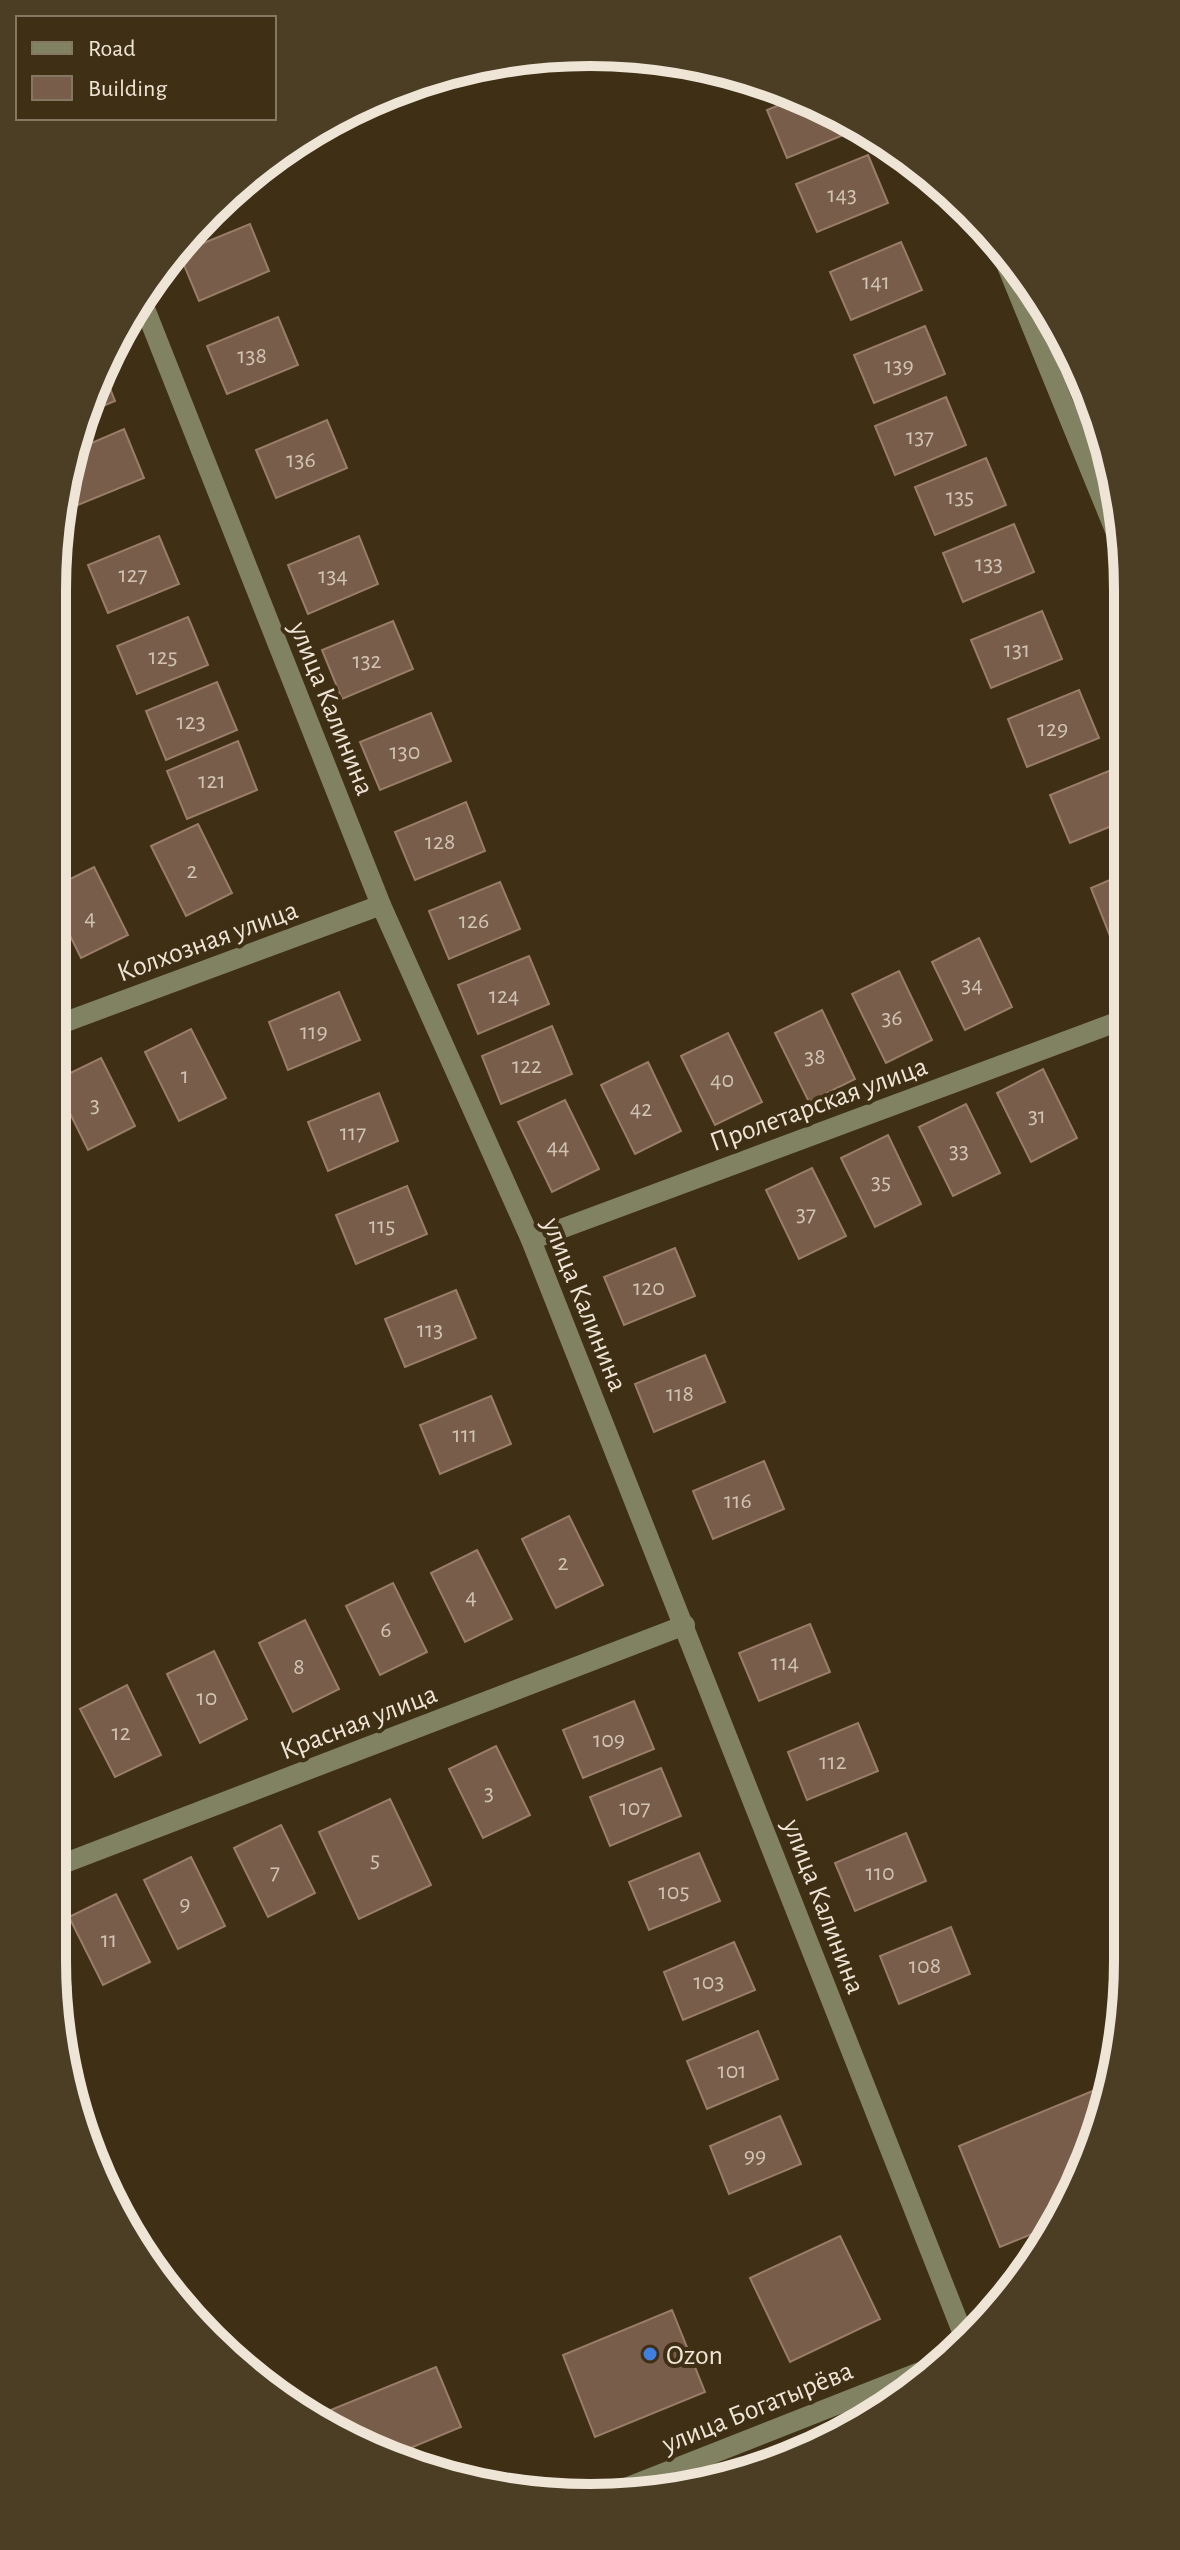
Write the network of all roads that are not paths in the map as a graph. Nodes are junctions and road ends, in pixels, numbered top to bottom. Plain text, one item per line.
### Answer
1 (1013, 281) edge
2 (146, 312) edge
3 (1109, 515) edge
4 (381, 905) junction
5 (66, 1022) edge
6 (1114, 1023) edge
7 (531, 1240) junction
8 (685, 1625) junction
9 (66, 1863) edge
10 (962, 2330) edge
11 (908, 2377) edge
12 (642, 2481) edge

1 - 3 street
2 - 4 street, улица Калинина
4 - 5 street, Колхозная улица
4 - 7 street, улица Калинина
6 - 7 street, Пролетарская улица
7 - 8 street, улица Калинина
8 - 9 street, Красная улица
8 - 10 street, улица Калинина
11 - 12 street, улица Богатырёва

